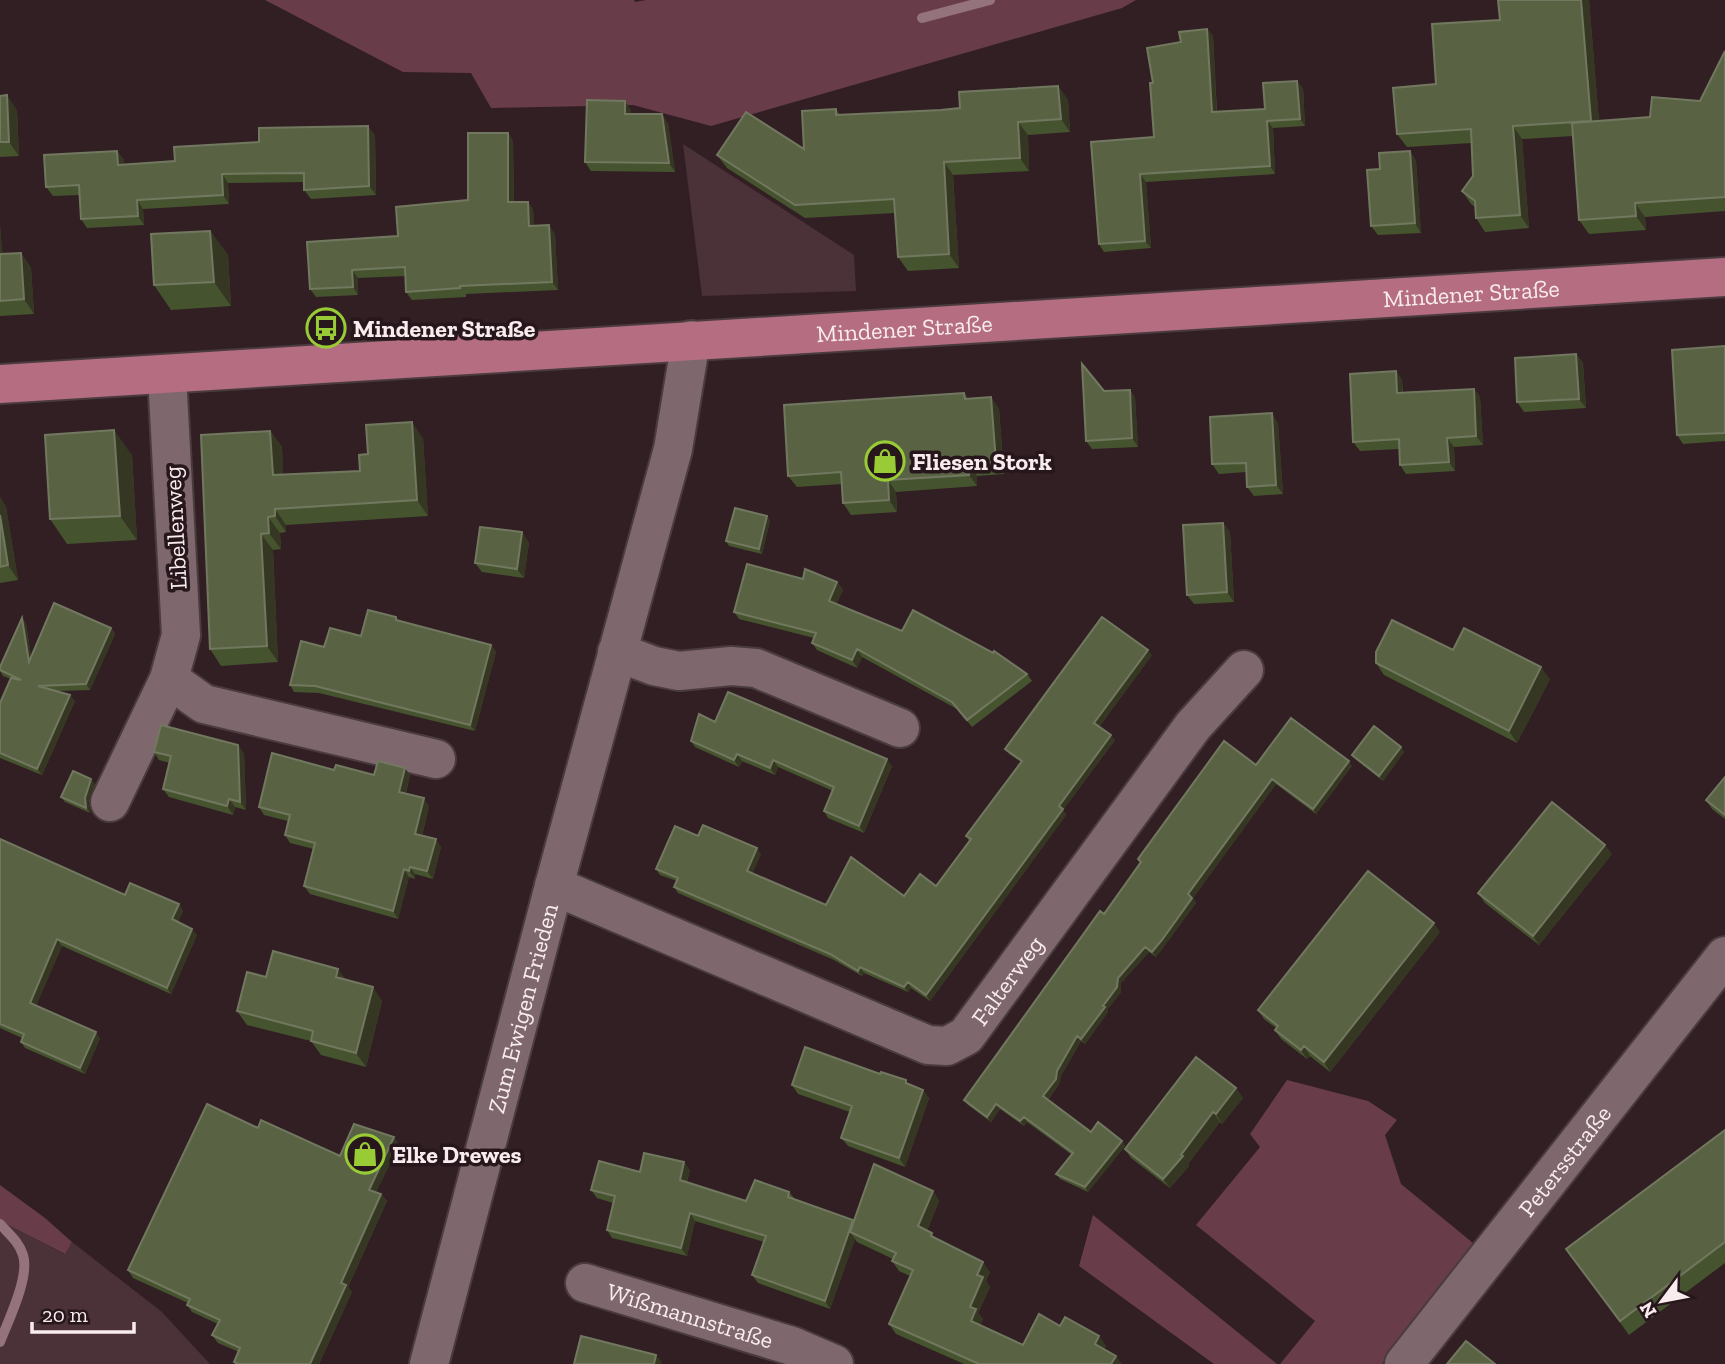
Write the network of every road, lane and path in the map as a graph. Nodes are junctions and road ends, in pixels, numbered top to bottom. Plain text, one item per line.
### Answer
1 (1725, 276) edge
2 (691, 340) junction
3 (167, 374) junction
4 (0, 384) edge
5 (617, 652) junction
6 (1244, 670) dead end
7 (169, 679) junction
8 (900, 728) dead end
9 (436, 759) dead end
10 (110, 802) dead end
11 (554, 886) junction
12 (1725, 956) edge
13 (585, 1283) dead end
14 (429, 1364) edge
15 (834, 1364) edge
16 (1404, 1364) edge

1 - 2 main road, Mindener Straße
2 - 3 main road, Mindener Straße
2 - 5 street, Zum Ewigen Frieden
3 - 4 main road, Mindener Straße
3 - 7 street, Libellenweg
5 - 8 street
5 - 11 street, Zum Ewigen Frieden
6 - 11 street, Falterweg
7 - 9 street
7 - 10 street, Libellenweg
11 - 14 street, Zum Ewigen Frieden
12 - 16 street, Petersstraße
13 - 15 street, Wißmannstraße

